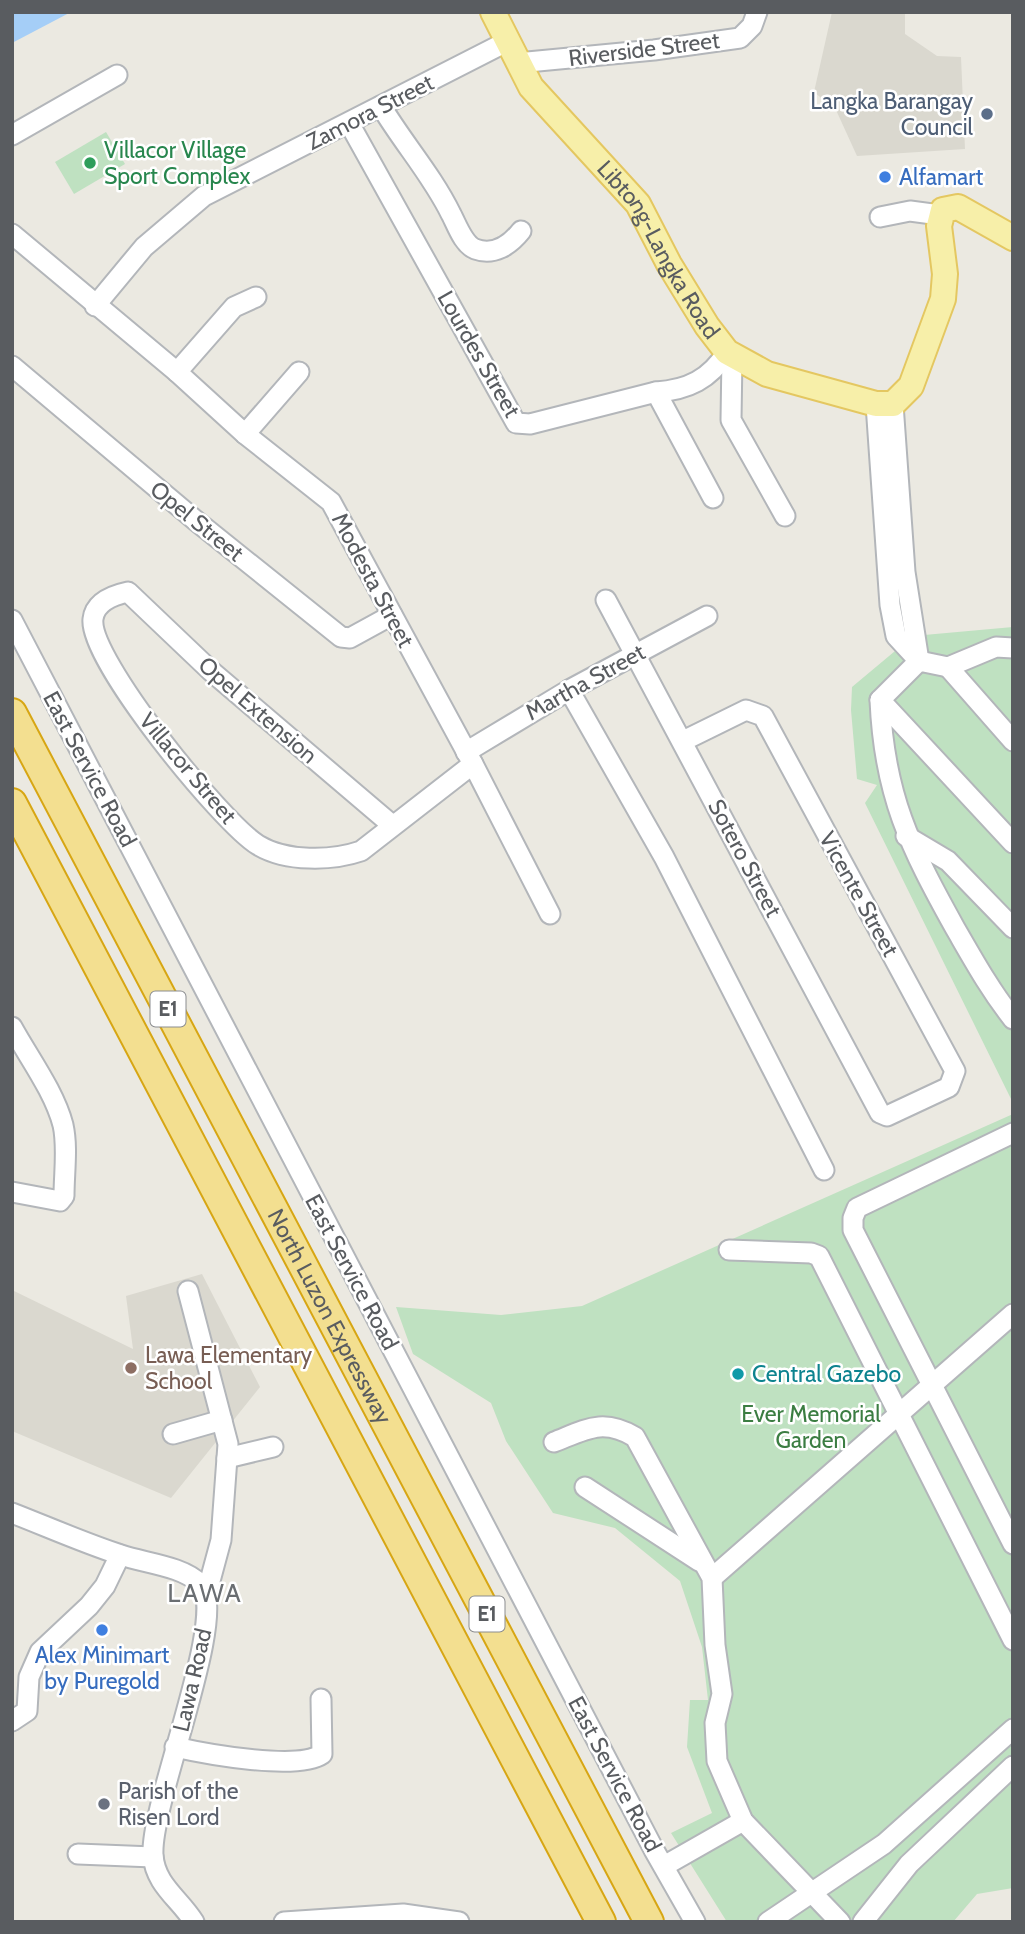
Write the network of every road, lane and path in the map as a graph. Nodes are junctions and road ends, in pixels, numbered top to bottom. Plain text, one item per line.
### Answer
1 (492, 12) edge
2 (757, 12) edge
3 (512, 52) junction
4 (117, 75) dead end
5 (381, 106) junction
6 (349, 123) junction
7 (12, 135) edge
8 (940, 215) junction
9 (880, 217) dead end
10 (521, 231) dead end
11 (12, 234) edge
12 (1013, 237) edge
13 (256, 297) dead end
14 (95, 306) junction
15 (729, 354) junction
16 (12, 366) edge
17 (177, 372) junction
18 (299, 372) dead end
19 (656, 392) junction
20 (884, 404) junction
21 (245, 434) junction
22 (713, 498) dead end
23 (785, 516) dead end
24 (128, 592) joint
25 (606, 600) dead end
26 (392, 615) junction
27 (707, 616) dead end
28 (12, 620) edge
29 (1011, 646) edge
30 (637, 653) junction
31 (919, 661) junction
32 (948, 667) junction
33 (569, 690) junction
34 (880, 700) junction
35 (12, 713) edge
36 (683, 741) junction
37 (1013, 741) edge
38 (470, 758) junction
39 (12, 803) edge
40 (392, 825) junction
41 (906, 836) junction
42 (1013, 843) edge
43 (550, 914) dead end
44 (1013, 928) edge
45 (1013, 1019) edge
46 (12, 1027) edge
47 (883, 1116) joint
48 (1013, 1133) edge
49 (824, 1170) dead end
50 (12, 1192) edge
51 (729, 1250) dead end
52 (188, 1291) dead end
53 (1013, 1314) edge
54 (930, 1385) junction
55 (898, 1415) junction
56 (222, 1420) junction
57 (173, 1434) dead end
58 (554, 1442) dead end
59 (273, 1447) dead end
60 (227, 1458) junction
61 (585, 1488) dead end
62 (12, 1513) edge
63 (1013, 1544) edge
64 (120, 1555) junction
65 (706, 1570) junction
66 (207, 1592) junction
67 (1013, 1640) edge
68 (20, 1676) edge
69 (321, 1699) dead end
70 (12, 1721) edge
71 (1013, 1729) edge
72 (175, 1747) junction
73 (1013, 1766) edge
74 (743, 1821) junction
75 (78, 1854) dead end
76 (153, 1857) junction
77 (664, 1866) junction
78 (812, 1892) junction
79 (321, 1920) edge
80 (194, 1922) edge
81 (284, 1922) edge
82 (459, 1922) edge
83 (601, 1922) edge
84 (649, 1922) edge
85 (695, 1922) edge
86 (768, 1922) edge
87 (840, 1922) edge
88 (863, 1922) edge

1 - 3 main road, Libtong-Langka Road
2 - 3 street, Riverside Street
3 - 5 street, Zamora Street
3 - 15 main road, Libtong-Langka Road
4 - 7 street
5 - 6 street, Zamora Street
5 - 10 street
6 - 14 street, Zamora Street
6 - 19 street, Lourdes Street
8 - 9 street
8 - 12 main road
8 - 20 main road
11 - 14 street, Modesta Street
13 - 17 street
14 - 17 street, Modesta Street
15 - 19 street, Lourdes Street
15 - 20 main road, Libtong-Langka Road
15 - 23 street
16 - 26 street, Opel Street
17 - 21 street, Modesta Street
18 - 21 street
19 - 22 street
20 - 31 street
21 - 26 street, Modesta Street
24 - 40 street, Opel Extension
24 - 40 street, Villacor Street
25 - 30 street, Sotero Street
26 - 38 street, Modesta Street
27 - 30 street, Martha Street
28 - 77 street, East Service Road
29 - 32 street
30 - 33 street, Martha Street
30 - 36 street, Sotero Street
31 - 32 street
31 - 34 street
32 - 37 street
33 - 38 street, Martha Street
33 - 49 street
34 - 41 street
34 - 42 street
35 - 84 highway, North Luzon Expressway / E1
36 - 47 street, Sotero Street
36 - 47 street, Vicente Street
38 - 40 street, Villacor Street
38 - 43 street, Modesta Street
39 - 83 highway, North Luzon Expressway / E1
41 - 44 street
41 - 45 street
46 - 50 street
48 - 54 street
51 - 55 street
52 - 56 street, Lawa Road
53 - 54 street
54 - 55 street
54 - 63 street
55 - 65 street
55 - 67 street
56 - 57 street
56 - 60 street, Lawa Road
58 - 65 street
59 - 60 street
60 - 66 street, Lawa Road
61 - 65 street
62 - 64 street
64 - 66 street
64 - 68 street
65 - 74 street
66 - 72 street, Lawa Road
68 - 70 street
69 - 72 street
71 - 78 street
72 - 76 street, Lawa Road
73 - 88 street
74 - 77 street
74 - 78 street
75 - 76 street
76 - 80 street
77 - 85 street, East Service Road
78 - 86 street
78 - 87 street
79 - 81 street
79 - 82 street

